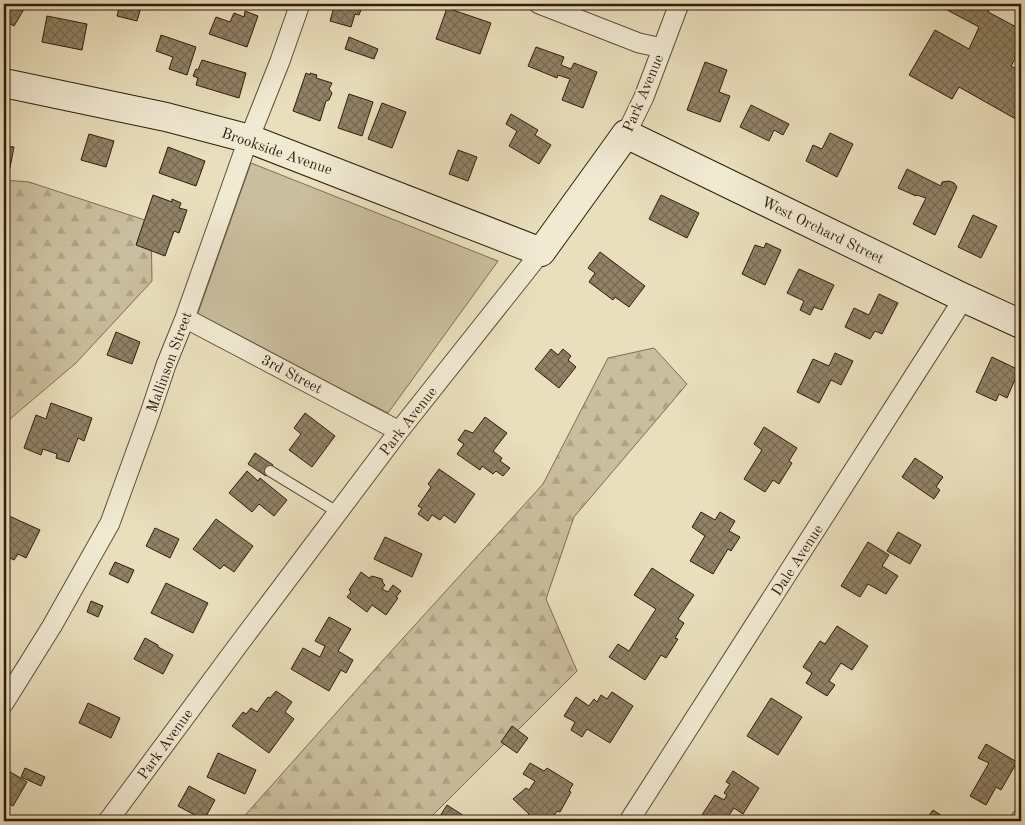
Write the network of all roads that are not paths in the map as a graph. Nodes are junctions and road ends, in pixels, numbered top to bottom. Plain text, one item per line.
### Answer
1 (300, 4) edge
2 (539, 4) edge
3 (679, 4) edge
4 (662, 48) junction
5 (4, 83) edge
6 (626, 134) junction
7 (250, 139) junction
8 (541, 252) junction
9 (964, 298) junction
10 (185, 318) junction
11 (1021, 324) edge
12 (399, 431) junction
13 (270, 471) dead end
14 (338, 513) junction
15 (4, 703) edge
16 (108, 821) edge
17 (629, 821) edge

1 - 7 street, Mallinson Street
2 - 4 street
3 - 4 street, Park Avenue
4 - 6 street, Park Avenue
5 - 7 main road, Brookside Avenue
6 - 8 main road, Park Avenue
6 - 9 main road, West Orchard Street
7 - 8 main road, Brookside Avenue
7 - 10 street, Mallinson Street
8 - 12 street, Park Avenue
9 - 11 main road, West Orchard Street
9 - 17 street, Dale Avenue
10 - 12 street, 3rd Street
10 - 15 street, Mallinson Street
12 - 14 street, Park Avenue
13 - 14 lane
14 - 16 street, Park Avenue

